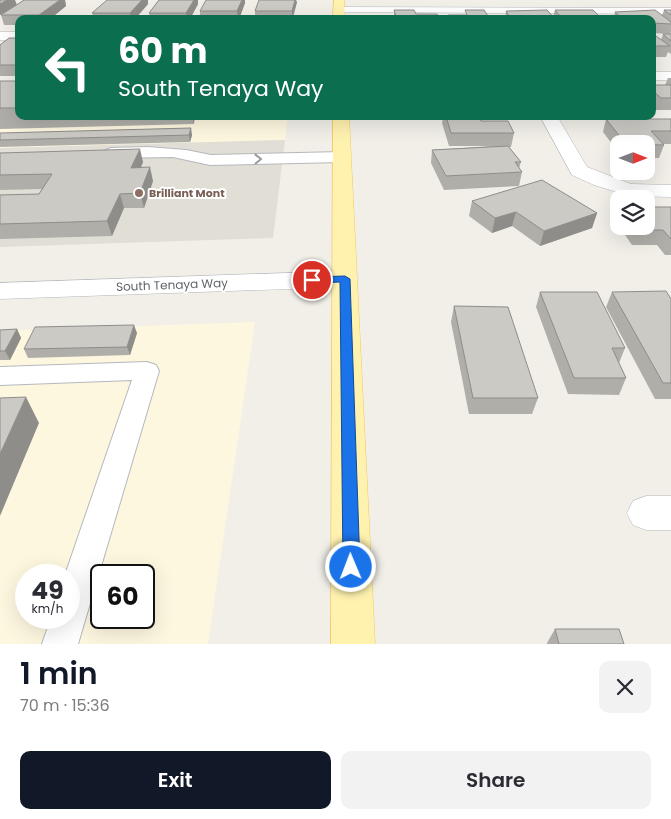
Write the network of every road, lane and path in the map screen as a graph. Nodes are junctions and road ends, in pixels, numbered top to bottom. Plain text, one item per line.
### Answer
1 (466, 0) edge
2 (339, 10) edge
3 (473, 10) junction
4 (671, 10) edge
5 (0, 36) edge
6 (15, 36) edge
7 (656, 76) edge
8 (671, 76) edge
9 (341, 120) edge
10 (550, 120) edge
11 (95, 153) edge
12 (342, 157) junction
13 (671, 191) edge
14 (345, 279) junction
15 (0, 290) edge
16 (0, 376) edge
17 (80, 579) edge
18 (64, 629) edge
19 (60, 644) edge
20 (353, 644) edge

1 - 3 street
2 - 3 street
3 - 4 street
5 - 6 street
7 - 8 street
9 - 12 main road
10 - 13 street
11 -> 12 lane
12 - 14 main road
14 - 15 street, South Tenaya Way
14 - 20 main road
16 - 17 lane
18 - 19 lane

